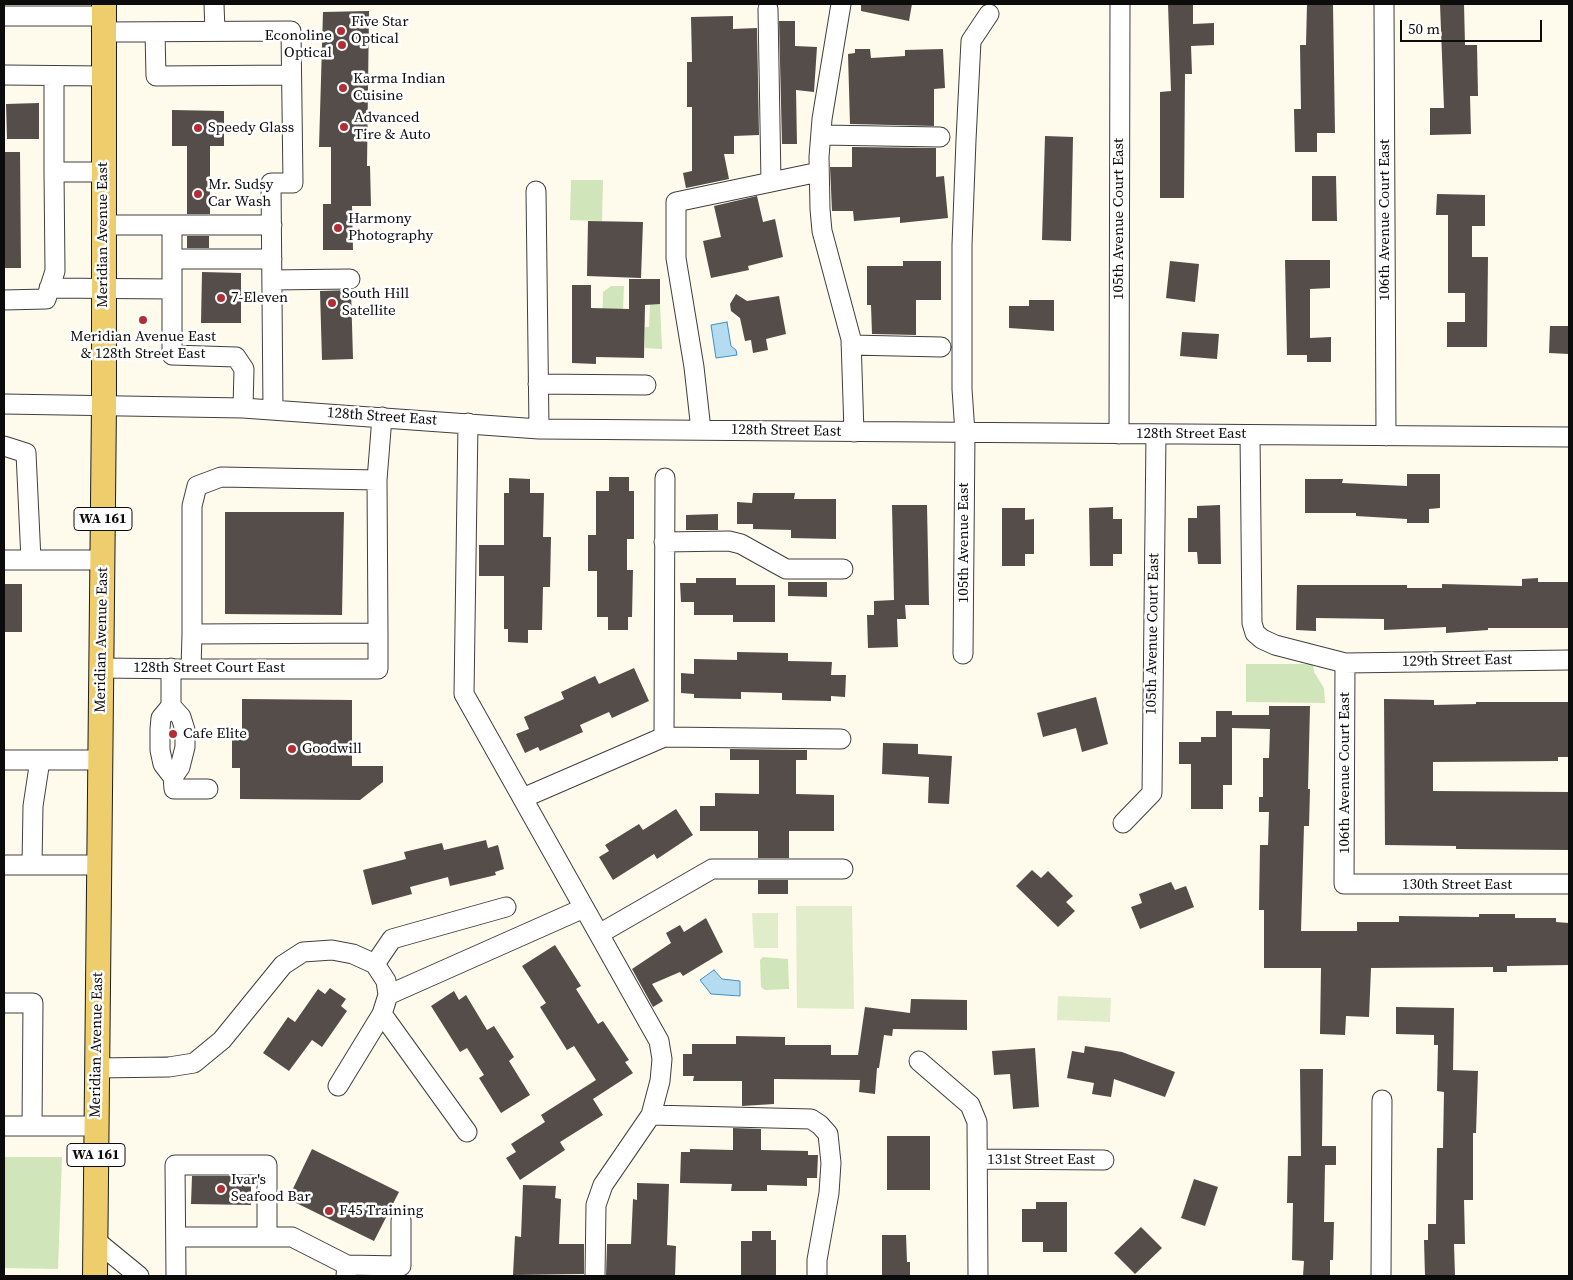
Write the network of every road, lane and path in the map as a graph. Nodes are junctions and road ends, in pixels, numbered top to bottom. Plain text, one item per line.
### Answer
1 (214, 4) edge
2 (841, 4) edge
3 (1120, 4) edge
4 (1384, 4) edge
5 (768, 9) dead end
6 (989, 14) dead end
7 (4, 16) edge
8 (104, 17) edge
9 (215, 31) junction
10 (155, 32) junction
11 (292, 75) junction
12 (4, 76) edge
13 (54, 76) junction
14 (103, 76) junction
15 (821, 135) junction
16 (940, 137) dead end
17 (54, 172) junction
18 (103, 172) junction
19 (819, 172) junction
20 (771, 182) junction
21 (536, 191) dead end
22 (103, 225) junction
23 (172, 225) junction
24 (272, 225) junction
25 (172, 259) junction
26 (272, 259) junction
27 (350, 279) dead end
28 (272, 280) junction
29 (49, 288) junction
30 (104, 289) junction
31 (172, 289) junction
32 (4, 300) edge
33 (851, 346) junction
34 (941, 347) dead end
35 (538, 384) junction
36 (646, 385) dead end
37 (4, 404) edge
38 (104, 406) junction
39 (243, 408) junction
40 (273, 410) junction
41 (382, 417) junction
42 (468, 423) junction
43 (539, 429) junction
44 (700, 430) junction
45 (854, 432) junction
46 (965, 433) junction
47 (1119, 434) junction
48 (1156, 434) junction
49 (1250, 435) junction
50 (1386, 436) junction
51 (1569, 437) edge
52 (4, 446) edge
53 (665, 478) dead end
54 (377, 480) junction
55 (664, 542) junction
56 (4, 560) edge
57 (31, 560) junction
58 (103, 560) junction
59 (843, 569) dead end
60 (378, 633) junction
61 (192, 634) junction
62 (963, 654) dead end
63 (1569, 660) edge
64 (1345, 663) junction
65 (101, 668) junction
66 (171, 668) junction
67 (191, 669) junction
68 (171, 706) junction
69 (664, 737) junction
70 (841, 739) dead end
71 (4, 760) edge
72 (40, 760) junction
73 (100, 760) junction
74 (173, 777) junction
75 (208, 789) dead end
76 (523, 798) junction
77 (1123, 822) dead end
78 (4, 866) edge
79 (32, 866) junction
80 (99, 866) junction
81 (843, 869) dead end
82 (1344, 884) joint
83 (1569, 884) edge
84 (506, 907) dead end
85 (584, 908) junction
86 (599, 934) junction
87 (375, 964) junction
88 (388, 995) junction
89 (4, 1003) edge
90 (382, 1014) junction
91 (919, 1061) dead end
92 (97, 1068) junction
93 (338, 1086) dead end
94 (1382, 1100) dead end
95 (652, 1115) junction
96 (4, 1126) edge
97 (32, 1126) junction
98 (97, 1126) junction
99 (467, 1132) dead end
100 (978, 1159) junction
101 (1104, 1160) dead end
102 (402, 1220) dead end
103 (176, 1237) junction
104 (267, 1237) junction
105 (95, 1240) junction
106 (347, 1271) edge
107 (95, 1276) edge
108 (139, 1276) edge
109 (176, 1276) edge
110 (595, 1276) edge
111 (817, 1276) edge
112 (978, 1276) edge
113 (1381, 1276) edge

1 - 9 street
2 - 15 street
3 - 47 street, 105th Avenue Court East
4 - 50 street, 106th Avenue Court East
5 - 20 street
6 - 46 street, 105th Avenue East
7 - 8 street
8 - 10 street
8 - 14 main road, Meridian Avenue East / WA 161
9 - 10 street
9 - 11 street
10 - 11 street
11 - 24 street
12 - 13 street
13 - 14 street
13 - 17 street
14 - 18 main road, Meridian Avenue East / WA 161
15 - 16 street
15 - 19 street
17 - 18 street
17 - 29 street
18 - 22 main road, Meridian Avenue East / WA 161
19 - 20 street
19 - 33 street
20 - 44 street
21 - 35 street
22 - 23 street
22 - 30 main road, Meridian Avenue East / WA 161
23 - 24 street
23 - 25 street
24 - 26 street
25 - 26 street
25 - 31 street
26 - 28 street
27 - 28 street
28 - 40 street
29 - 30 street
29 - 32 street
30 - 31 street
30 - 38 main road, Meridian Avenue East / WA 161
31 - 39 street
33 - 34 street
33 - 45 street
35 - 36 street
35 - 43 street
37 - 38 street, 128th Street East
38 - 39 street, 128th Street East
38 - 58 main road, Meridian Avenue East / WA 161
39 - 40 street, 128th Street East
40 - 41 street, 128th Street East
41 - 42 street, 128th Street East
41 - 54 street
42 - 43 street, 128th Street East
42 - 76 street
43 - 44 street, 128th Street East
44 - 45 street, 128th Street East
45 - 46 street, 128th Street East
46 - 47 street, 128th Street East
46 - 62 street, 105th Avenue East
47 - 48 street, 128th Street East
48 - 49 street, 128th Street East
48 - 77 street, 105th Avenue Court East
49 - 50 street, 128th Street East
49 - 64 street, 129th Street East
50 - 51 street, 128th Street East
52 - 57 street
53 - 55 street
54 - 60 street
54 - 61 street
55 - 59 street
55 - 69 street
56 - 57 street
57 - 58 street
58 - 65 main road, Meridian Avenue East / WA 161
60 - 61 street
60 - 67 street, 128th Street Court East
61 - 67 street
63 - 64 street, 129th Street East
64 - 82 street, 106th Avenue Court East
65 - 66 street, 128th Street Court East
65 - 73 main road, Meridian Avenue East / WA 161
66 - 67 street, 128th Street Court East
66 - 68 street
68 - 74 street
68 - 74 street
69 - 70 street
69 - 76 street
71 - 72 street
72 - 73 street
72 - 79 street
73 - 80 main road, Meridian Avenue East / WA 161
74 - 75 street
76 - 85 street
78 - 79 street
79 - 80 street
80 - 92 main road, Meridian Avenue East / WA 161
81 - 86 street
82 - 83 street, 130th Street East
84 - 87 street
85 - 86 street
85 - 88 street
86 - 95 street
87 - 88 street
87 - 92 street
88 - 90 street
89 - 97 street
90 - 93 street
90 - 99 street
91 - 100 street
92 - 98 main road, Meridian Avenue East / WA 161
94 - 113 street
95 - 110 street
95 - 111 street
96 - 97 street
97 - 98 street
98 - 105 main road, Meridian Avenue East / WA 161
100 - 101 street, 131st Street East
100 - 112 street
102 - 106 street
103 - 104 street
103 - 104 street
103 - 109 street
104 - 106 street
105 - 107 main road, Meridian Avenue East / WA 161
105 - 108 street

